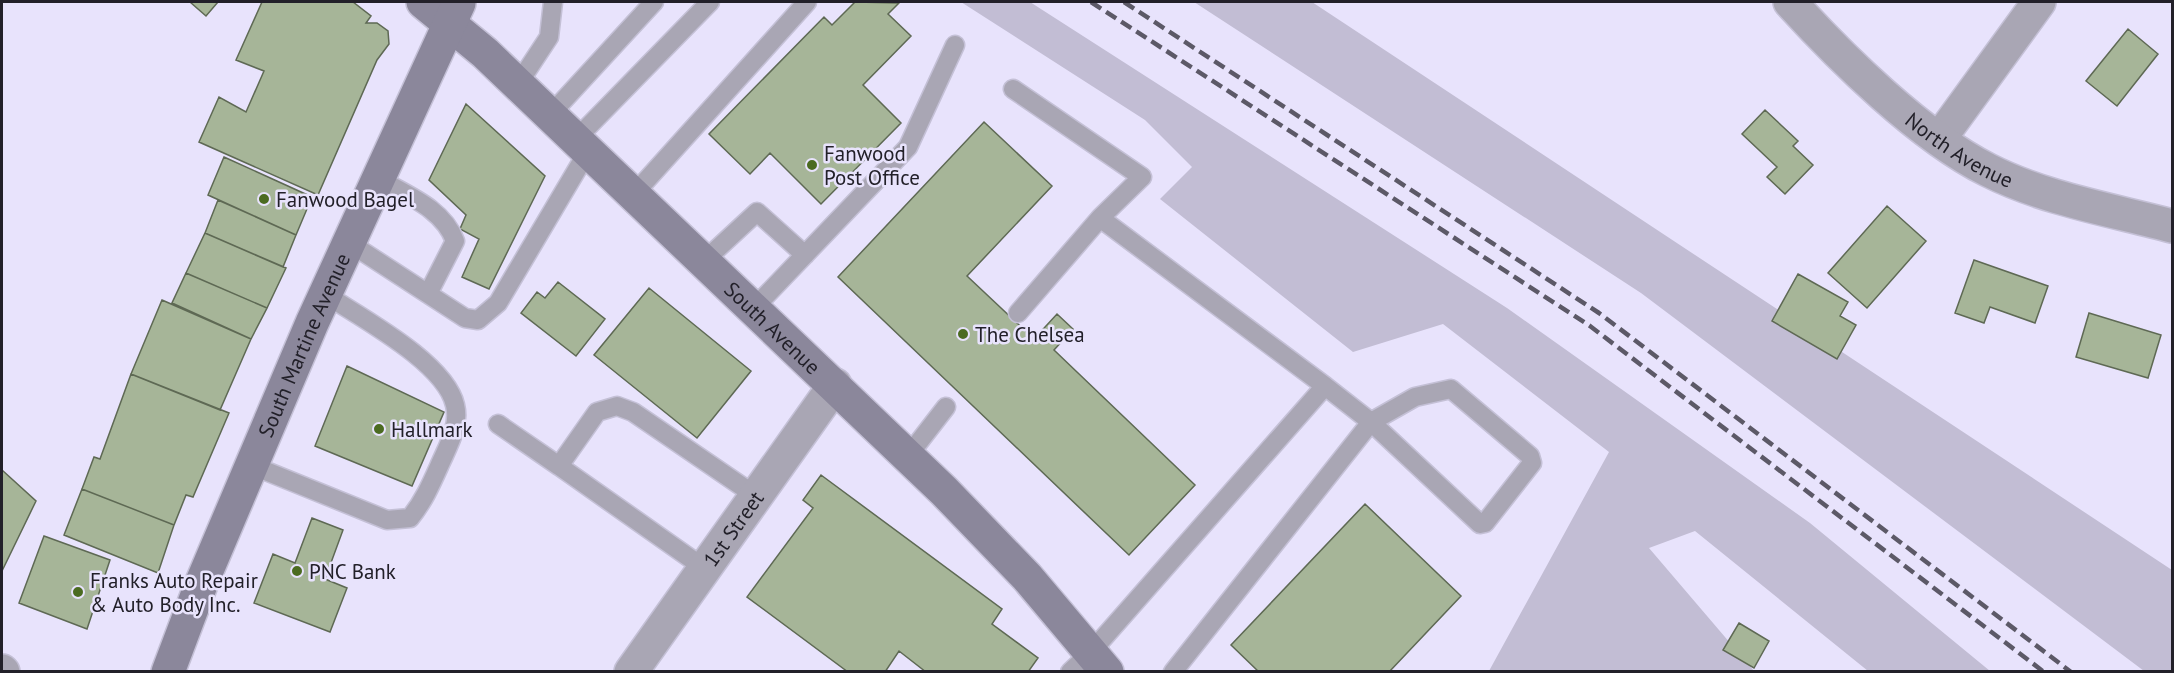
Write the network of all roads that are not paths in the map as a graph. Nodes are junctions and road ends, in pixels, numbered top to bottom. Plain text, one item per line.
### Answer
1 (423, 2) edge
2 (554, 2) edge
3 (654, 2) edge
4 (710, 2) edge
5 (807, 2) edge
6 (1790, 2) edge
7 (2039, 2) edge
8 (454, 12) edge
9 (955, 45) dead end
10 (518, 84) junction
11 (1013, 89) dead end
12 (550, 115) junction
13 (1940, 138) junction
14 (582, 145) junction
15 (377, 178) junction
16 (634, 194) junction
17 (1100, 218) junction
18 (2172, 226) edge
19 (348, 243) junction
20 (805, 255) junction
21 (704, 261) junction
22 (325, 294) junction
23 (428, 294) junction
24 (754, 308) junction
25 (1018, 313) dead end
26 (835, 385) junction
27 (1324, 386) junction
28 (946, 407) dead end
29 (1371, 422) junction
30 (498, 424) dead end
31 (908, 456) junction
32 (251, 465) junction
33 (559, 466) junction
34 (756, 496) junction
35 (704, 568) junction
36 (1089, 665) edge
37 (168, 672) edge
38 (631, 672) edge
39 (1173, 672) edge

1 - 8 main road, South Avenue
2 - 10 lane
3 - 12 lane
4 - 14 lane
5 - 16 lane
6 - 13 street, North Avenue
7 - 13 street
8 - 10 main road, South Avenue
8 - 15 main road, South Martine Avenue
9 - 20 lane
10 - 12 main road, South Avenue
11 - 17 lane
12 - 14 main road, South Avenue
13 - 18 street, North Avenue
14 - 16 main road, South Avenue
14 - 23 lane
15 - 19 main road, South Martine Avenue
15 - 23 lane
16 - 21 main road, South Avenue
17 - 25 lane
17 - 27 lane
19 - 22 main road, South Martine Avenue
19 - 23 lane
20 - 21 lane
20 - 24 lane
21 - 24 main road, South Avenue
22 - 32 main road, South Martine Avenue
22 - 32 lane
24 - 26 main road, South Avenue
26 - 31 main road, South Avenue
26 - 34 street, 1st Street
27 - 29 lane
27 - 36 lane
28 - 31 lane
29 - 29 lane
29 - 39 lane
30 - 33 lane
31 - 36 main road, South Avenue
32 - 37 main road, South Martine Avenue
33 - 34 lane
33 - 35 lane
34 - 35 street, 1st Street
35 - 38 street, 1st Street

